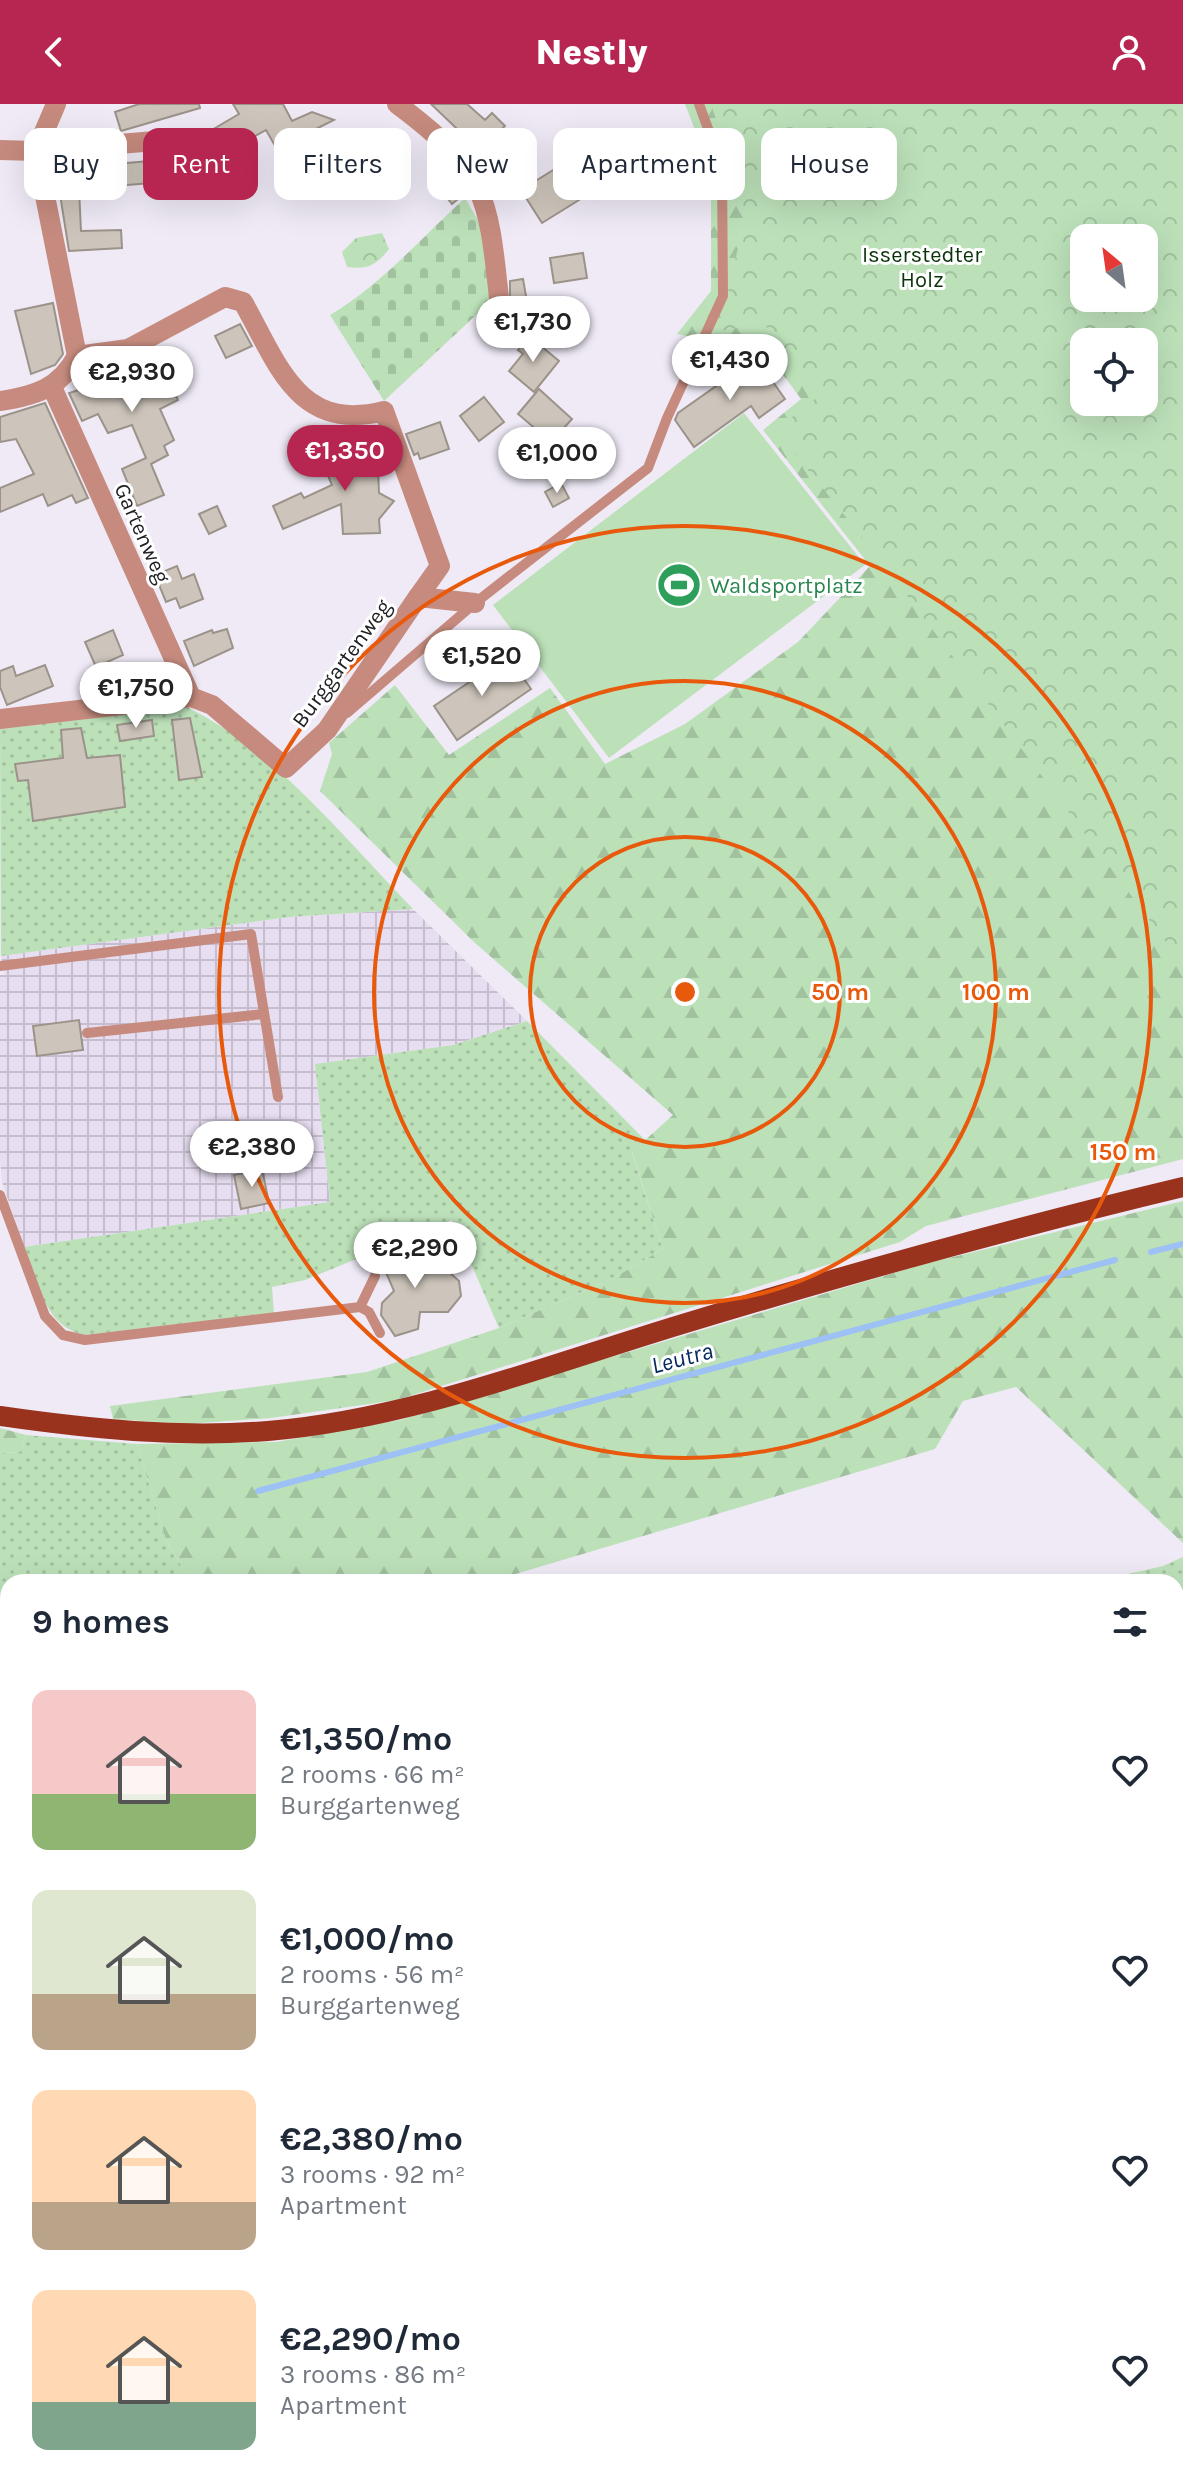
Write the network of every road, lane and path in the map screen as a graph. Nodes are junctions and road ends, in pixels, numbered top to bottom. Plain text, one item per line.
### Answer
1 (56, 104) edge
2 (397, 104) edge
3 (699, 104) edge
4 (46, 128) edge
5 (0, 150) edge
6 (24, 151) edge
7 (46, 200) edge
8 (499, 298) dead end
9 (77, 356) junction
10 (52, 387) junction
11 (0, 401) edge
12 (418, 597) junction
13 (475, 603) junction
14 (191, 697) junction
15 (0, 719) edge
16 (327, 730) junction
17 (0, 966) edge
18 (264, 1014) junction
19 (87, 1033) dead end
20 (278, 1097) dead end
21 (1183, 1187) edge
22 (0, 1195) edge
23 (2, 1208) edge
24 (375, 1276) dead end
25 (360, 1307) junction
26 (380, 1333) dead end
27 (0, 1416) edge

1 - 4 street
2 - 8 street
3 - 13 lane
5 - 6 street
7 - 9 street
9 - 10 street
9 - 12 street, Burggartenweg
10 - 11 street
10 - 14 street, Gartenweg
12 - 13 street
12 - 16 street, Burggartenweg
13 - 16 lane
14 - 15 street
14 - 16 street, Burggartenweg
17 - 18 lane
18 - 19 lane
18 - 20 lane
21 - 27 main road
22 - 23 lane
23 - 25 lane
24 - 25 lane
25 - 26 lane

